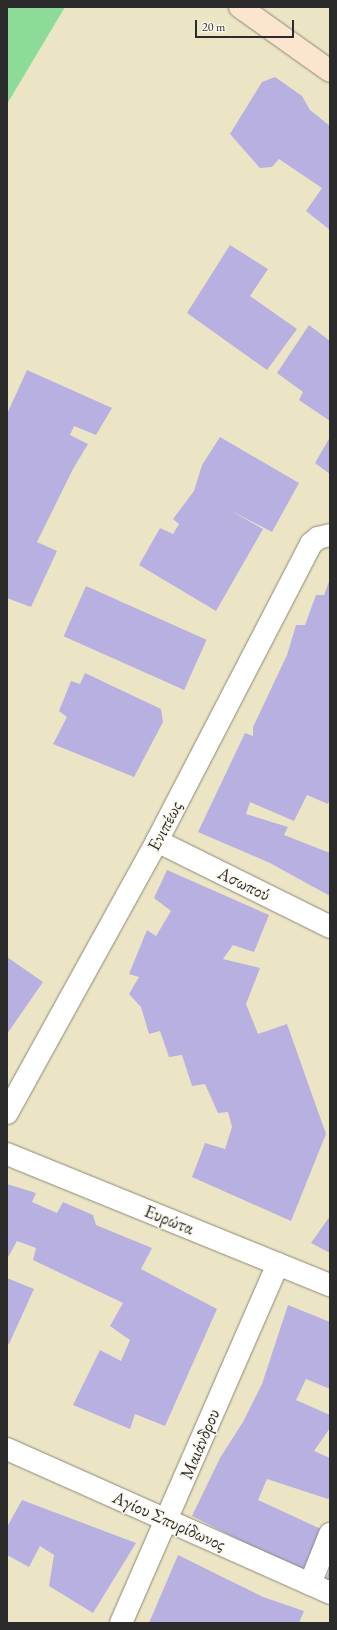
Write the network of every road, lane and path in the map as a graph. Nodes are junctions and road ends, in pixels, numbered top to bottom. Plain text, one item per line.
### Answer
1 (240, 7) edge
2 (330, 71) edge
3 (324, 537) edge
4 (157, 841) junction
5 (330, 927) edge
6 (7, 1113) edge
7 (7, 1154) edge
8 (278, 1264) junction
9 (330, 1285) edge
10 (7, 1449) edge
11 (167, 1520) junction
12 (330, 1534) edge
13 (310, 1584) junction
14 (330, 1593) edge
15 (121, 1623) edge

1 - 2 main road
3 - 4 street, Ενιπέως
4 - 5 street, Ασωπού
4 - 6 street, Ενιπέως
7 - 8 street, Ευρώτα
8 - 9 street, Ευρώτα
8 - 11 street, Μαιάνδρου
10 - 11 street, Αγίου Σπυρίδωνος
11 - 13 street, Αγίου Σπυρίδωνος
11 - 15 street, Μαιάνδρου
12 - 13 street
13 - 14 street, Αγίου Σπυρίδωνος

